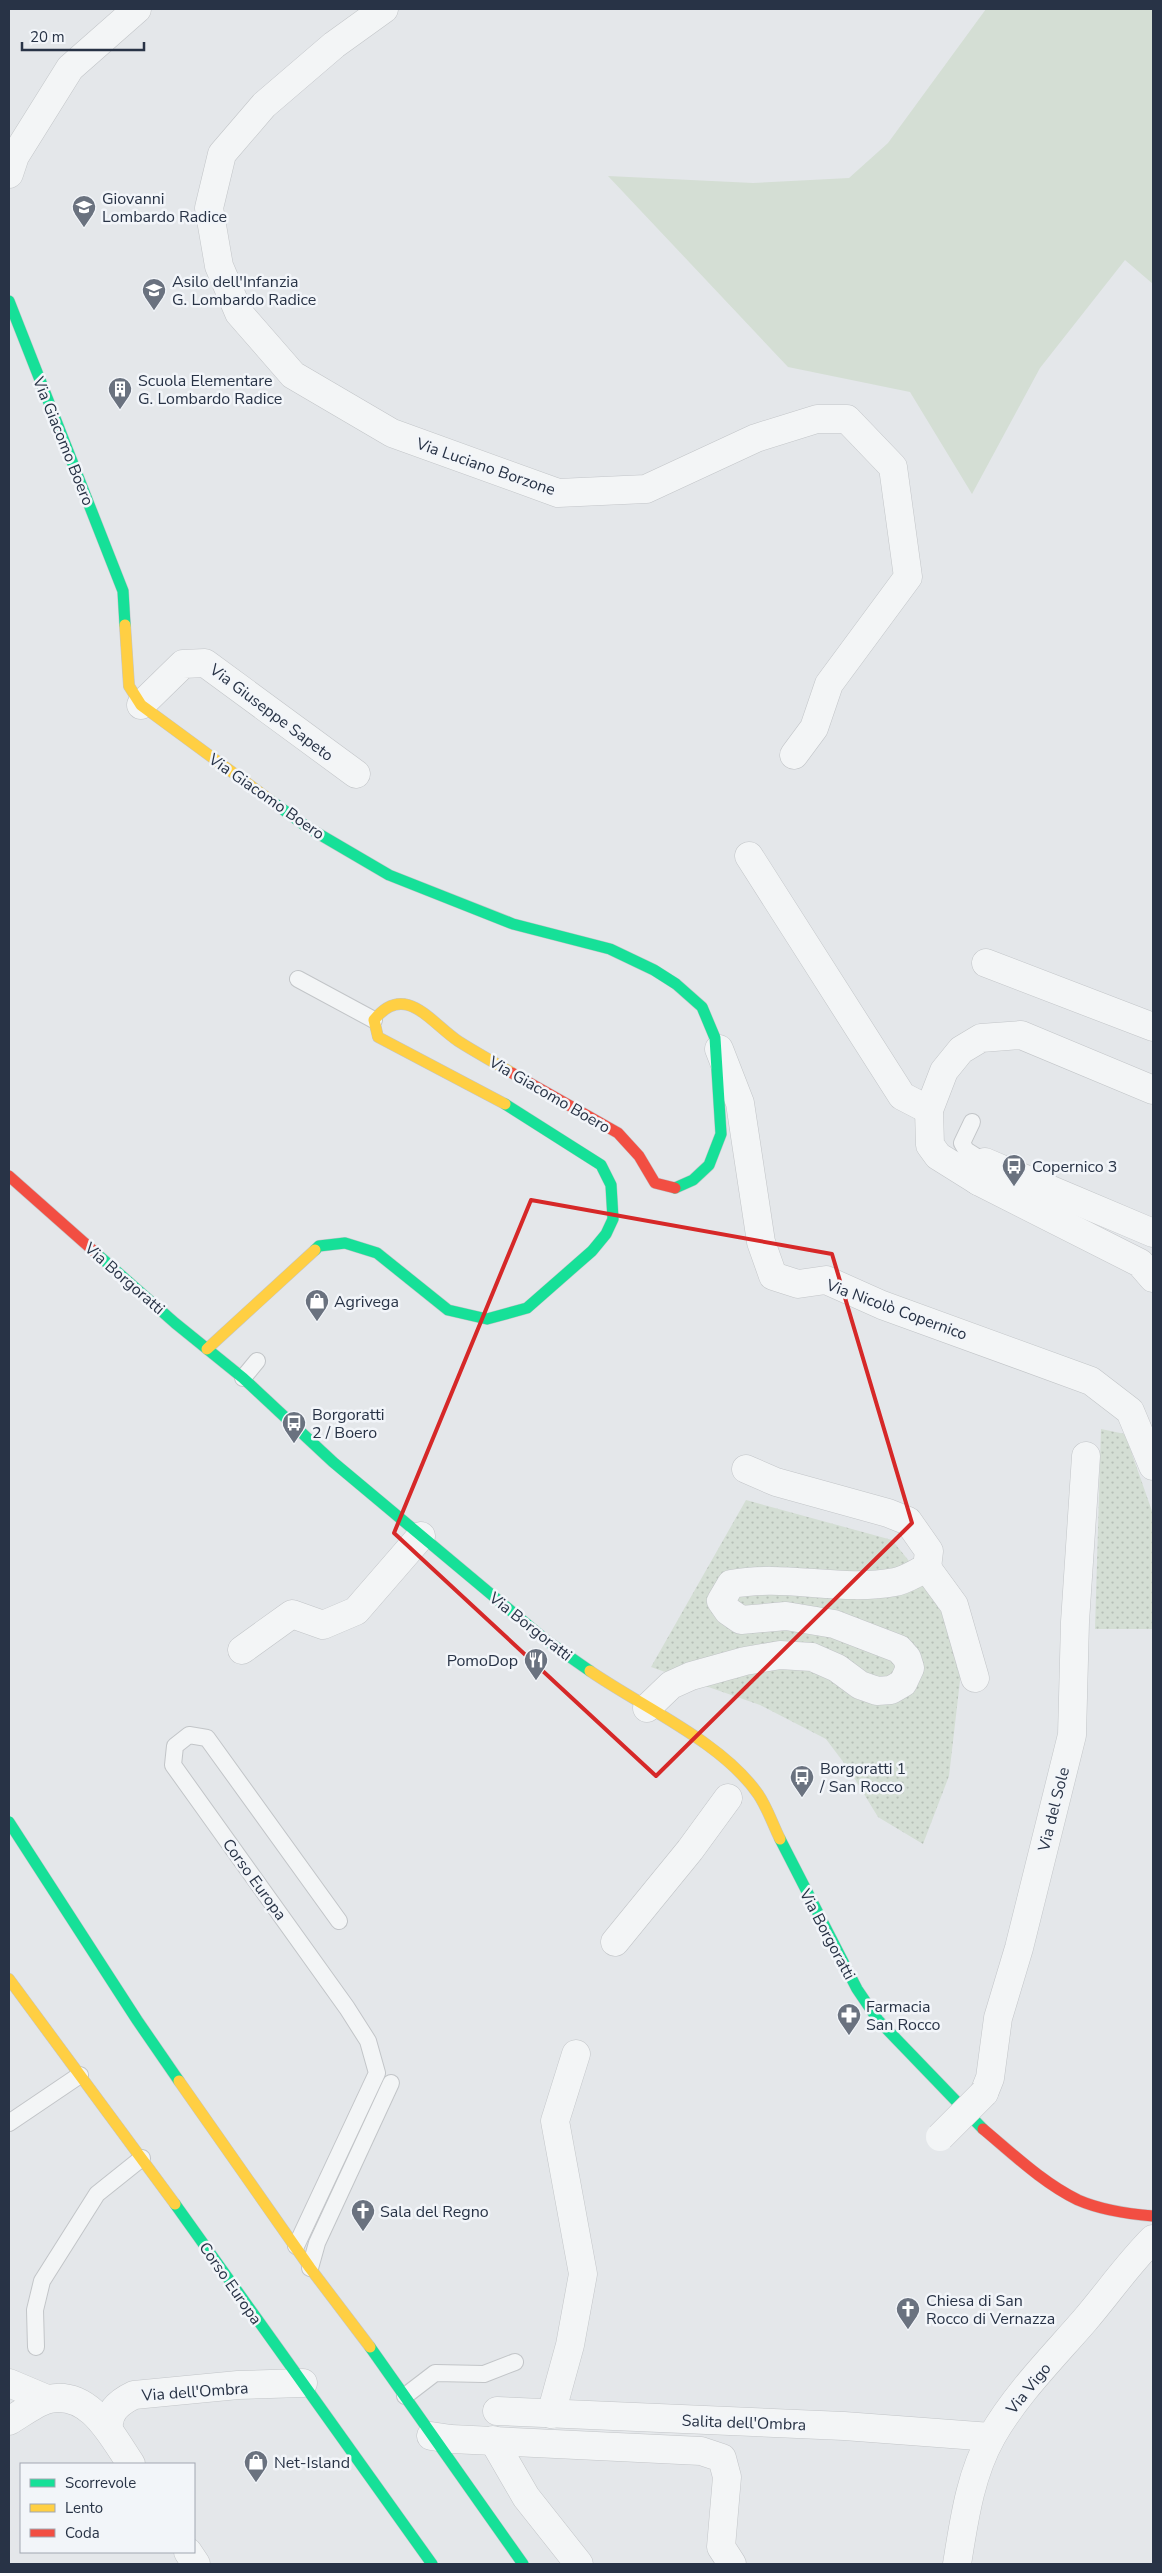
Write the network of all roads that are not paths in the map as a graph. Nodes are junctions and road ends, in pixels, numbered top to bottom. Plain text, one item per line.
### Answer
1 (137, 9) edge
2 (384, 9) edge
3 (9, 174) edge
4 (9, 302) edge
5 (141, 705) junction
6 (794, 755) dead end
7 (356, 774) dead end
8 (749, 856) dead end
9 (986, 963) dead end
10 (298, 979) dead end
11 (374, 1020) junction
12 (1153, 1027) edge
13 (715, 1038) junction
14 (1153, 1090) edge
15 (930, 1110) junction
16 (972, 1122) dead end
17 (981, 1172) junction
18 (9, 1176) edge
19 (1153, 1233) edge
20 (1153, 1278) edge
21 (207, 1349) junction
22 (257, 1361) dead end
23 (243, 1378) junction
24 (1086, 1456) dead end
25 (1153, 1466) edge
26 (746, 1469) dead end
27 (421, 1536) junction
28 (927, 1568) junction
29 (242, 1650) dead end
30 (975, 1678) dead end
31 (647, 1708) junction
32 (728, 1798) dead end
33 (9, 1822) edge
34 (339, 1921) dead end
35 (615, 1942) dead end
36 (9, 1979) edge
37 (576, 2054) dead end
38 (80, 2075) junction
39 (391, 2084) dead end
40 (9, 2123) edge
41 (940, 2137) dead end
42 (142, 2158) junction
43 (1153, 2216) edge
44 (1153, 2239) edge
45 (296, 2246) junction
46 (310, 2268) junction
47 (36, 2347) dead end
48 (515, 2362) dead end
49 (9, 2383) edge
50 (303, 2383) junction
51 (405, 2396) junction
52 (48, 2399) junction
53 (498, 2411) dead end
54 (551, 2414) junction
55 (9, 2421) edge
56 (109, 2430) junction
57 (431, 2436) junction
58 (991, 2437) junction
59 (493, 2440) junction
60 (130, 2463) edge
61 (189, 2553) edge
62 (958, 2555) edge
63 (196, 2564) edge
64 (432, 2564) edge
65 (524, 2564) edge
66 (579, 2564) edge
67 (732, 2564) edge

1 - 3 street
2 - 6 street, Via Luciano Borzone
4 - 5 street, Via Giacomo Boero
5 - 7 street, Via Giuseppe Sapeto
5 - 13 street, Via Giacomo Boero
8 - 15 street
9 - 12 street
10 - 11 lane
11 - 13 street, Via Giacomo Boero
11 - 21 street, Via Giacomo Boero
13 - 25 street, Via Nicolò Copernico
14 - 15 street
15 - 17 street
16 - 17 lane
17 - 19 street
17 - 20 street
18 - 21 street, Via Borgoratti
21 - 23 street, Via Borgoratti
22 - 23 lane
23 - 27 street, Via Borgoratti
24 - 41 street, Via del Sole, bridge
26 - 28 street
27 - 29 street
27 - 31 street, Via Borgoratti
28 - 30 street
28 - 31 street
31 - 43 street, Via Borgoratti
32 - 35 street
33 - 45 street
34 - 45 lane, Corso Europa
36 - 38 street, Corso Europa
37 - 54 street
38 - 40 lane
38 - 42 street, Corso Europa
39 - 46 lane
42 - 47 lane
42 - 50 street, Corso Europa
44 - 58 street, Via Vigo
45 - 46 street
46 - 51 street
48 - 51 lane
49 - 52 street
50 - 56 street, Via dell'Ombra
50 - 64 street, Corso Europa
51 - 57 street
52 - 55 street
52 - 56 street
53 - 54 street, Salita dell'Ombra
54 - 58 street, Salita dell'Ombra
56 - 60 street
57 - 59 street
57 - 65 street
58 - 62 street, Via Vigo
59 - 66 street
59 - 67 street
61 - 63 street

